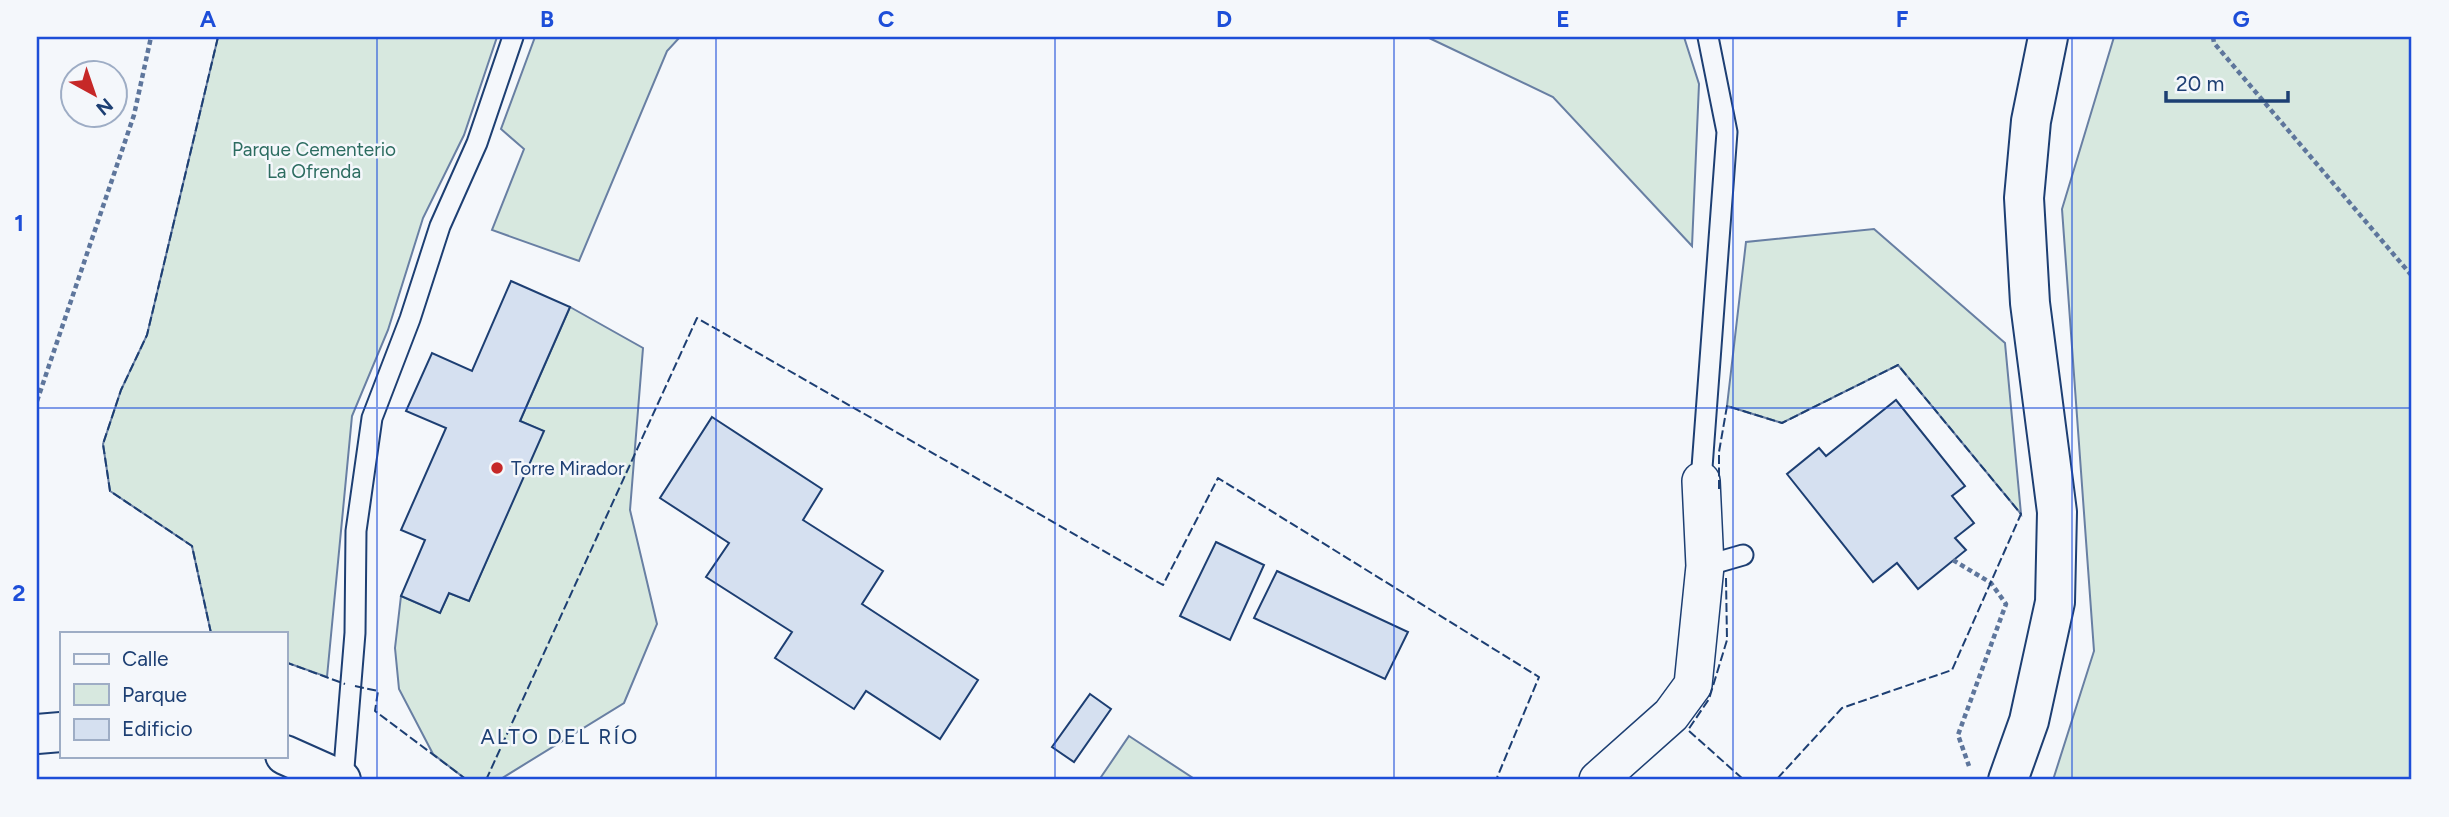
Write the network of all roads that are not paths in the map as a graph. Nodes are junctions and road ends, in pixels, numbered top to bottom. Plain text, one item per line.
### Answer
1 (513, 37) edge
2 (1708, 37) edge
3 (2048, 37) edge
4 (1701, 481) joint
5 (1744, 555) dead end
6 (1705, 566) junction
7 (60, 732) edge
8 (37, 734) edge
9 (287, 756) edge
10 (342, 780) edge
11 (1598, 780) edge
12 (2008, 780) edge

1 - 10 lane
2 - 4 lane
3 - 12 main road
4 - 6 street
5 - 6 lane
6 - 11 street
7 - 8 main road
9 - 10 main road

